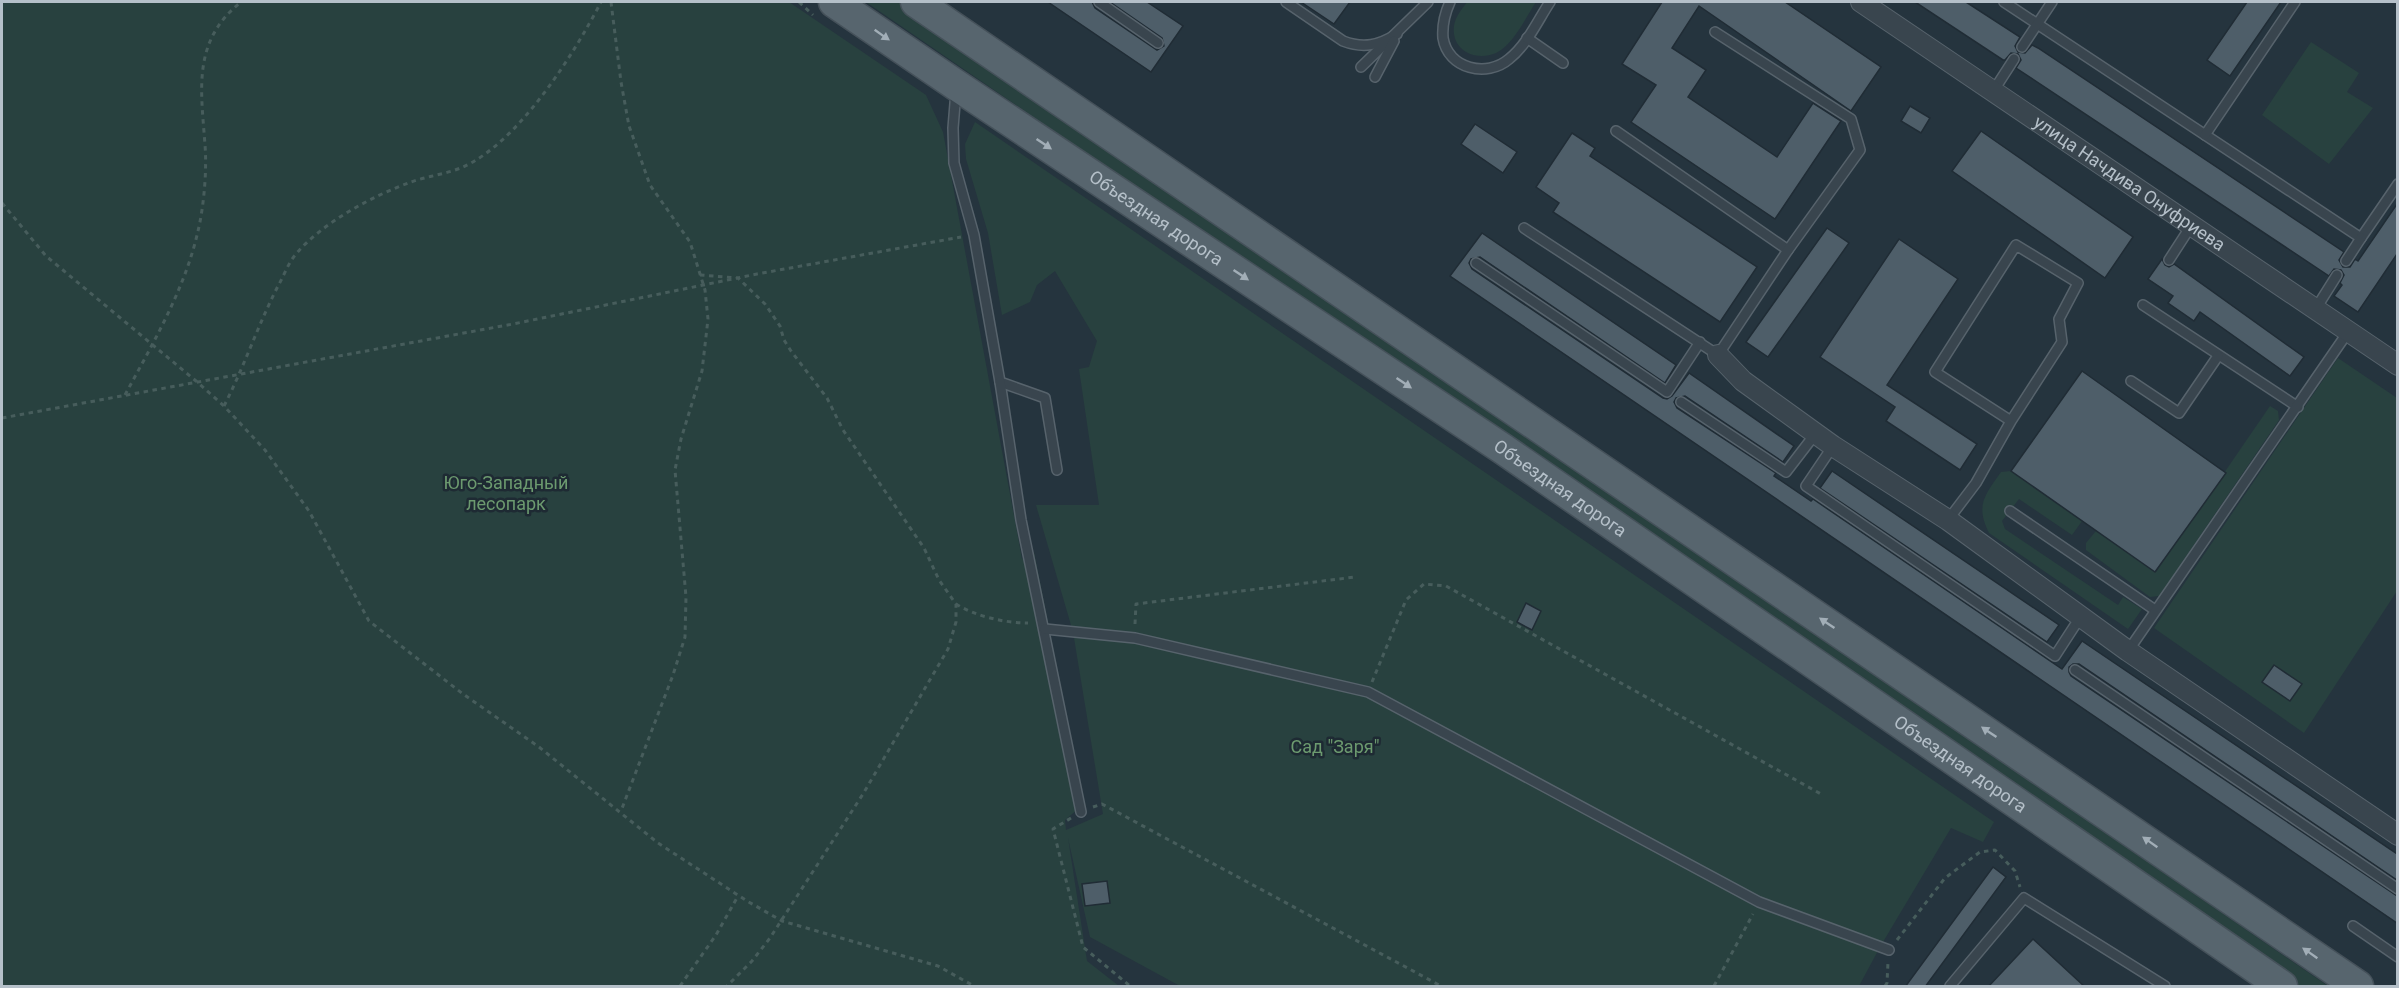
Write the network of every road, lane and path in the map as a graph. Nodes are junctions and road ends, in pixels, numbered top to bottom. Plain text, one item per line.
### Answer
1 (241, 2) edge
2 (602, 2) edge
3 (611, 2) edge
4 (834, 2) edge
5 (916, 2) edge
6 (1099, 2) edge
7 (1286, 2) edge
8 (1428, 2) edge
9 (1450, 2) edge
10 (1550, 2) edge
11 (1861, 2) edge
12 (2004, 2) edge
13 (2052, 2) edge
14 (2295, 2) edge
15 (2037, 24) junction
16 (1715, 32) dead end
17 (1397, 34) junction
18 (1527, 38) junction
19 (1158, 43) dead end
20 (2022, 47) dead end
21 (2014, 59) dead end
22 (1563, 63) dead end
23 (1361, 67) dead end
24 (1375, 76) dead end
25 (956, 85) junction
26 (1994, 90) junction
27 (1616, 131) dead end
28 (2205, 135) junction
29 (2397, 184) edge
30 (2, 203) edge
31 (2191, 226) junction
32 (1524, 228) dead end
33 (974, 235) junction
34 (2361, 238) junction
35 (1788, 250) junction
36 (2169, 260) dead end
37 (2346, 261) dead end
38 (1476, 263) dead end
39 (700, 275) junction
40 (2337, 275) dead end
41 (738, 278) junction
42 (703, 285) junction
43 (2320, 302) dead end
44 (2143, 305) dead end
45 (2348, 332) junction
46 (1700, 342) junction
47 (153, 344) junction
48 (1718, 355) junction
49 (2218, 356) junction
50 (2397, 365) edge
51 (240, 374) junction
52 (196, 381) junction
53 (2131, 381) dead end
54 (1000, 382) junction
55 (125, 395) junction
56 (1681, 402) dead end
57 (224, 406) junction
58 (2298, 407) junction
59 (2, 418) edge
60 (2011, 421) junction
61 (1816, 433) junction
62 (1833, 446) junction
63 (1057, 470) dead end
64 (2010, 511) dead end
65 (1948, 520) junction
66 (1355, 577) dead end
67 (956, 604) junction
68 (2155, 610) junction
69 (2081, 616) junction
70 (1045, 629) junction
71 (1135, 638) junction
72 (2128, 651) junction
73 (2074, 670) dead end
74 (1368, 692) junction
75 (1821, 794) dead end
76 (621, 811) junction
77 (1081, 812) junction
78 (2397, 835) edge
79 (2397, 889) edge
80 (738, 896) junction
81 (2024, 898) junction
82 (1759, 902) junction
83 (782, 921) junction
84 (2353, 926) dead end
85 (1889, 950) junction
86 (2397, 957) edge
87 (1124, 984) edge
88 (680, 987) edge
89 (727, 987) edge
90 (974, 987) edge
91 (1130, 987) edge
92 (1441, 987) edge
93 (1714, 987) edge
94 (1884, 987) edge
95 (1950, 987) edge
96 (2165, 987) edge
97 (2282, 987) edge
98 (2358, 987) edge

1 - 47 path
2 - 51 path
3 - 39 path
4 -> 25 main road, Объездная дорога
98 -> 5 main road
6 - 19 lane
7 - 17 lane
8 - 17 lane
9 - 18 lane
10 - 18 lane
11 - 26 street, улица Начдива Онуфриева
12 - 15 lane
13 - 15 lane
14 - 28 lane
15 - 20 lane
15 - 28 lane
16 - 35 lane
17 - 23 lane
17 - 24 lane
18 - 22 lane
21 - 26 lane
25 - 33 lane
25 -> 97 main road, Объездная дорога
26 - 31 street, улица Начдива Онуфриева
27 - 35 lane
28 - 34 lane
29 - 34 lane
30 - 47 path
31 - 36 lane
31 - 45 street, улица Начдива Онуфриева
32 - 46 lane
33 - 41 path
33 - 54 lane
34 - 37 lane
35 - 48 lane
38 - 46 lane
39 - 41 path
39 - 42 path
40 - 43 lane
41 - 42 path
41 - 67 path
42 - 51 path
42 - 76 path
44 - 49 lane
45 - 50 street, улица Начдива Онуфриева
45 - 58 lane
46 - 48 lane
47 - 52 path
47 - 55 path
48 - 61 street
49 - 53 lane
49 - 58 lane
51 - 52 path
51 - 57 path
52 - 55 path
52 - 57 path
54 - 63 lane
54 - 70 lane
55 - 59 path
56 - 61 lane
57 - 76 path
58 - 68 lane
60 - 60 lane
60 - 65 lane
61 - 62 street
62 - 65 street
62 - 69 lane
64 - 68 lane
65 - 69 street
66 - 71 path
67 - 70 path
67 - 83 path
68 - 72 lane
69 - 72 street
70 - 71 lane
70 - 77 lane
71 - 74 lane
72 - 78 street
73 - 79 lane
74 - 75 path
74 - 82 lane
76 - 80 path
77 - 87 path
77 - 92 path
80 - 83 path
80 - 88 path
81 - 85 path
81 - 95 lane
81 - 96 lane
82 - 85 lane
82 - 93 path
83 - 89 path
83 - 90 path
84 - 86 lane
85 - 94 path
87 - 91 path

